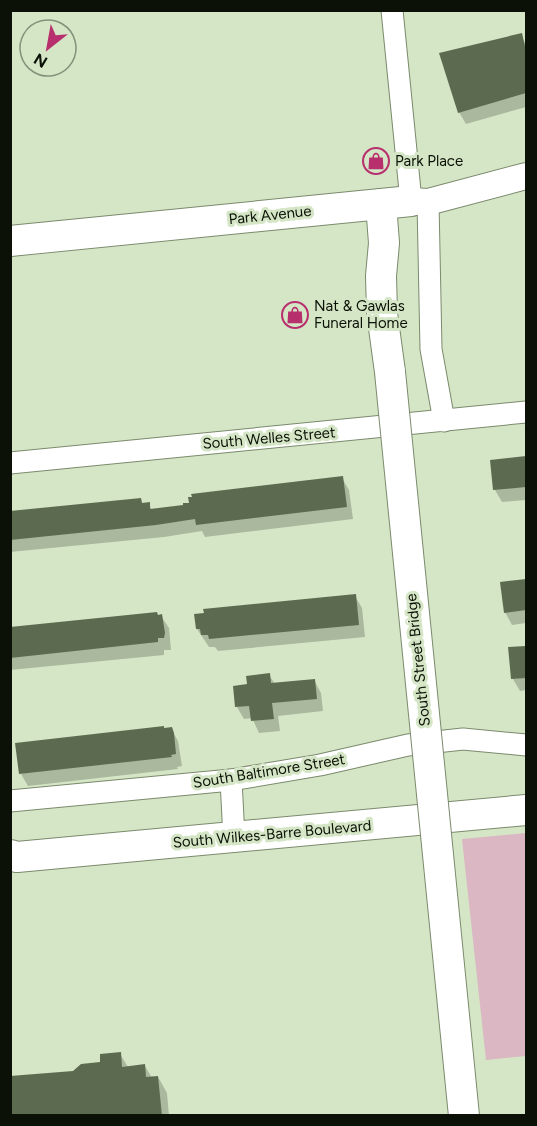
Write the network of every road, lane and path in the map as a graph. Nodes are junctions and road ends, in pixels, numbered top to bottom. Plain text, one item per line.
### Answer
1 (392, 10) edge
2 (526, 176) edge
3 (419, 202) junction
4 (381, 204) junction
5 (10, 241) edge
6 (526, 412) edge
7 (444, 421) junction
8 (10, 462) edge
9 (526, 745) edge
10 (231, 780) junction
11 (10, 801) edge
12 (526, 810) edge
13 (234, 838) junction
14 (12, 857) edge
15 (464, 1116) edge

1 - 3 street
2 - 3 street, Park Avenue
3 - 4 main road, Park Avenue
3 - 7 street
4 - 5 main road, Park Avenue
4 - 15 main road, South Street Bridge, bridge
6 - 7 street, South Welles Street
7 - 8 street, South Welles Street
9 - 10 street, South Baltimore Street
10 - 11 street, South Baltimore Street
10 - 13 street
12 - 13 main road, South Wilkes-Barre Boulevard
13 - 14 main road, South Wilkes-Barre Boulevard

